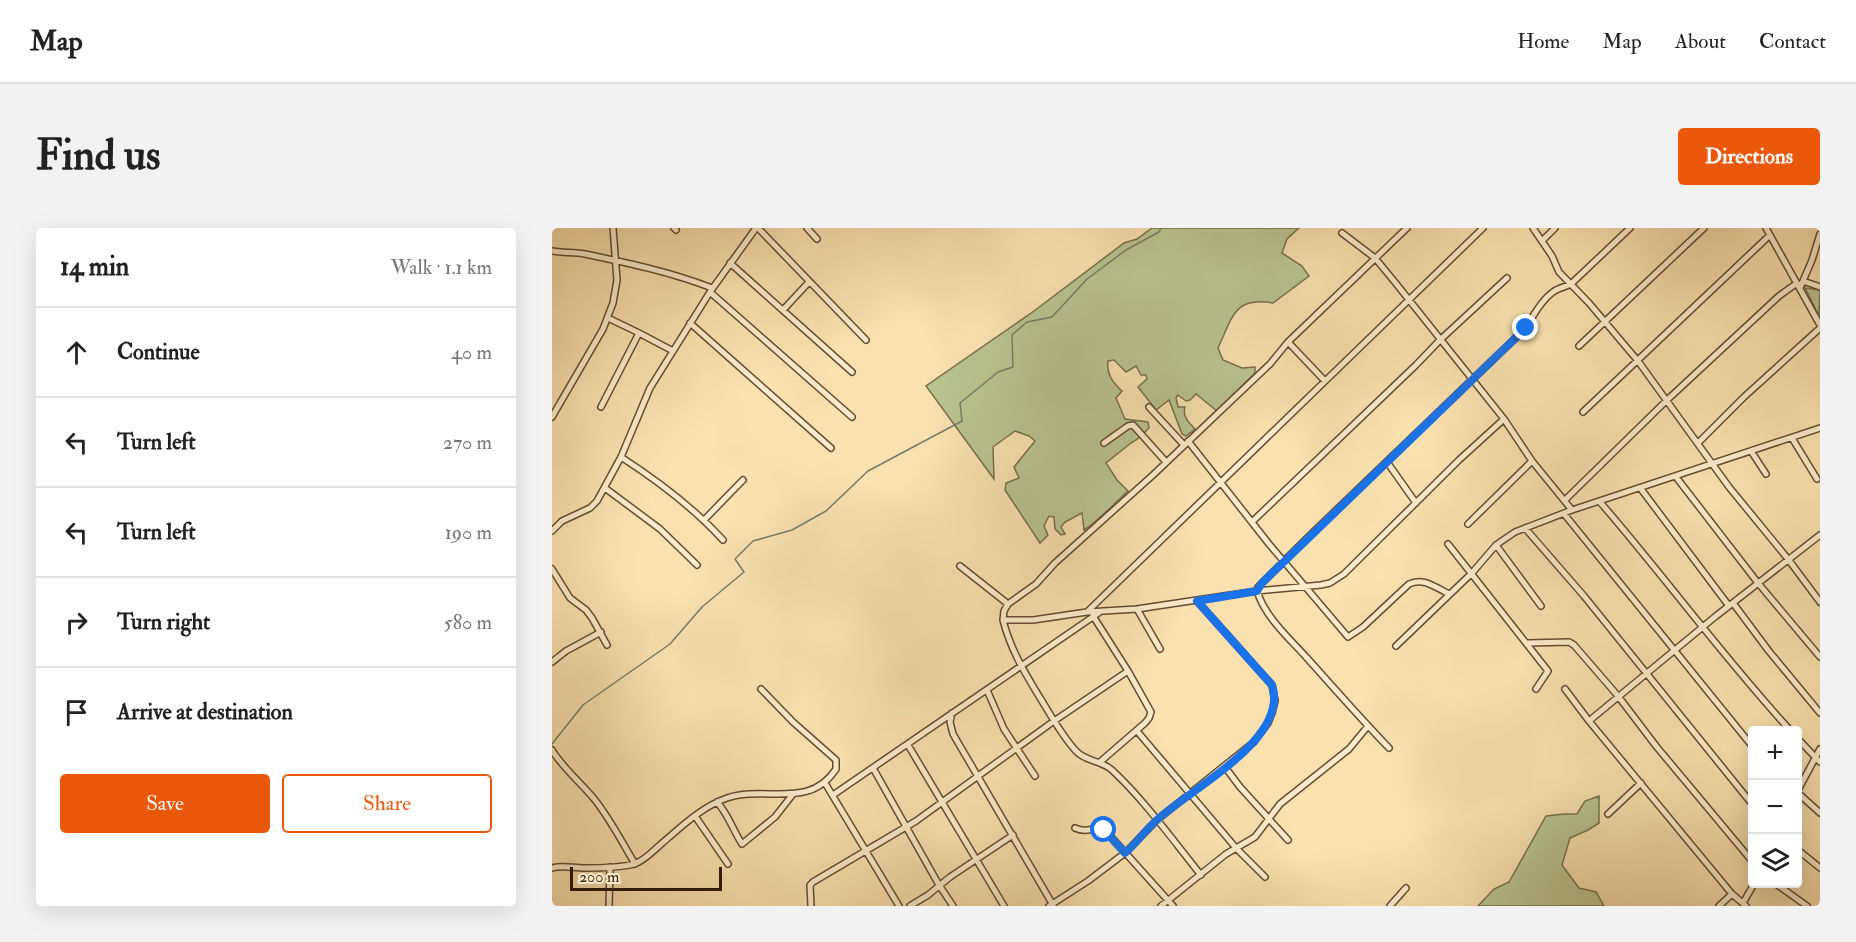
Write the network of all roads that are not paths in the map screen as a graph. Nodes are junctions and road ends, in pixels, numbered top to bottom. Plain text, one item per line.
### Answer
1 (613, 228) edge
2 (757, 228) edge
3 (807, 228) edge
4 (1407, 228) edge
5 (1483, 228) edge
6 (1533, 228) edge
7 (1556, 228) edge
8 (1630, 228) edge
9 (1704, 228) edge
10 (1766, 228) edge
11 (1342, 233) dead end
12 (1820, 234) edge
13 (1770, 235) junction
14 (817, 239) dead end
15 (1542, 241) junction
16 (552, 251) edge
17 (1375, 258) junction
18 (615, 261) junction
19 (730, 263) junction
20 (1507, 278) dead end
21 (809, 282) junction
22 (1571, 284) junction
23 (1800, 284) junction
24 (1820, 286) edge
25 (711, 290) junction
26 (1409, 299) junction
27 (783, 310) junction
28 (608, 318) junction
29 (1605, 322) junction
30 (690, 323) junction
31 (1820, 326) edge
32 (639, 333) junction
33 (866, 340) dead end
34 (1440, 340) junction
35 (1288, 342) junction
36 (1579, 345) dead end
37 (673, 351) junction
38 (1638, 361) junction
39 (852, 372) dead end
40 (1325, 381) junction
41 (1473, 381) junction
42 (1666, 401) junction
43 (601, 407) dead end
44 (1149, 408) dead end
45 (1583, 412) dead end
46 (552, 417) edge
47 (852, 417) dead end
48 (1504, 419) junction
49 (1820, 428) edge
50 (1792, 438) junction
51 (1104, 443) dead end
52 (1186, 443) junction
53 (1698, 443) junction
54 (831, 448) dead end
55 (1751, 451) junction
56 (621, 457) junction
57 (1166, 462) junction
58 (1388, 462) junction
59 (1532, 462) junction
60 (1713, 464) junction
61 (1766, 474) dead end
62 (1676, 477) junction
63 (1817, 479) dead end
64 (743, 480) dead end
65 (1221, 481) junction
66 (605, 488) junction
67 (1641, 489) junction
68 (1565, 500) junction
69 (1600, 502) junction
70 (1416, 503) junction
71 (1572, 510) junction
72 (1565, 515) junction
73 (704, 520) junction
74 (1253, 521) junction
75 (1468, 524) dead end
76 (1525, 528) junction
77 (552, 531) edge
78 (1818, 537) edge
79 (723, 540) dead end
80 (1448, 544) dead end
81 (1496, 545) junction
82 (1820, 545) edge
83 (1788, 559) junction
84 (1283, 561) junction
85 (696, 565) dead end
86 (960, 566) dead end
87 (552, 569) edge
88 (1472, 573) junction
89 (1758, 583) junction
90 (1304, 586) junction
91 (1257, 591) junction
92 (1449, 594) junction
93 (1197, 601) junction
94 (1820, 602) edge
95 (1008, 604) junction
96 (1731, 604) junction
97 (1541, 606) dead end
98 (1137, 609) junction
99 (1101, 611) junction
100 (1087, 612) junction
101 (1093, 616) junction
102 (1003, 620) junction
103 (1703, 627) junction
104 (601, 632) junction
105 (1527, 643) junction
106 (608, 645) dead end
107 (1396, 646) dead end
108 (1160, 649) dead end
109 (1676, 649) junction
110 (1820, 657) edge
111 (552, 662) edge
112 (1020, 665) junction
113 (1128, 671) junction
114 (1647, 673) junction
115 (761, 689) dead end
116 (1536, 689) dead end
117 (1565, 689) dead end
118 (987, 690) junction
119 (1618, 696) junction
120 (952, 713) junction
121 (1820, 713) edge
122 (1589, 721) junction
123 (1054, 722) junction
124 (1368, 726) junction
125 (1786, 726) edge
126 (1137, 731) junction
127 (1748, 741) edge
128 (1802, 744) edge
129 (908, 745) junction
130 (1017, 748) junction
131 (1389, 748) dead end
132 (1820, 749) edge
133 (552, 750) edge
134 (1818, 760) edge
135 (1100, 762) junction
136 (1225, 767) junction
137 (873, 768) junction
138 (979, 776) junction
139 (1035, 776) dead end
140 (825, 783) junction
141 (1641, 783) junction
142 (1802, 784) edge
143 (793, 794) junction
144 (1191, 794) junction
145 (833, 795) junction
146 (1802, 796) edge
147 (1748, 799) edge
148 (943, 801) junction
149 (717, 802) junction
150 (1274, 810) junction
151 (1263, 812) junction
152 (1820, 813) edge
153 (1608, 814) dead end
154 (696, 816) junction
155 (1156, 820) junction
156 (1269, 820) junction
157 (906, 827) junction
158 (1075, 828) dead end
159 (1013, 835) junction
160 (1288, 840) dead end
161 (1236, 848) junction
162 (867, 850) junction
163 (1125, 853) junction
164 (1802, 854) edge
165 (1748, 856) edge
166 (976, 860) junction
167 (635, 864) junction
168 (728, 864) dead end
169 (610, 867) junction
170 (552, 868) edge
171 (1820, 868) edge
172 (1201, 875) junction
173 (1265, 877) dead end
174 (939, 885) junction
175 (1406, 888) dead end
176 (1752, 888) edge
177 (1782, 888) edge
178 (1732, 894) junction
179 (1168, 900) junction
180 (1052, 905) edge
181 (1745, 905) edge
182 (609, 906) edge
183 (811, 906) edge
184 (899, 906) edge
185 (910, 906) edge
186 (953, 906) edge
187 (1005, 906) edge
188 (1161, 906) edge
189 (1173, 906) edge
190 (1390, 906) edge
191 (1719, 906) edge
192 (1807, 906) edge

1 - 18 street
2 - 19 street
2 - 21 street
3 - 14 street
4 - 17 street
5 - 26 street
6 - 15 street
7 - 15 street
8 - 22 street
9 - 29 street
10 - 13 street
11 - 17 street
12 - 23 street
13 - 23 street
13 - 38 street
15 - 22 street
16 - 18 street
17 - 26 street
17 - 35 street
18 - 25 street
18 - 28 street
19 - 25 street
19 - 27 street
20 - 34 street
21 - 27 street
21 - 33 street
22 - 29 street
22 - 41 street
23 - 24 street
23 - 31 street
23 - 42 street
25 - 30 street
25 - 47 street
26 - 34 street
26 - 40 street
27 - 39 street
28 - 32 street
28 - 46 street
29 - 36 street
29 - 38 street
30 - 37 street
30 - 54 street
31 - 53 street
32 - 37 street
32 - 43 street
34 - 41 street
34 - 74 street
35 - 40 street
35 - 52 street
37 - 56 street
38 - 42 street
38 - 45 street
40 - 65 street
41 - 48 street
41 - 58 street
42 - 53 street
42 - 68 street
44 - 52 street
48 - 59 street
48 - 70 street
49 - 50 street
50 - 55 street
50 - 63 street
51 - 57 street
52 - 57 street
52 - 65 street
53 - 60 street
55 - 60 street
55 - 61 street
56 - 66 street
56 - 73 street
57 - 95 street
58 - 70 street
58 - 84 street
59 - 68 street
59 - 75 street
60 - 62 street
60 - 83 street
62 - 67 street
62 - 89 street
64 - 73 street
65 - 74 street
65 - 100 street
66 - 77 street
66 - 85 street
67 - 69 street
67 - 96 street
68 - 71 street
69 - 71 street
69 - 103 street
70 - 90 street
71 - 72 street
72 - 76 street
72 - 109 street
73 - 79 street
74 - 84 street
76 - 81 street
76 - 114 street
78 - 82 street
78 - 83 street
80 - 88 street
81 - 88 street
81 - 97 street
83 - 89 street
83 - 94 street
84 - 90 street
84 - 91 street
86 - 95 street
87 - 104 street
88 - 92 street
88 - 105 street
89 - 96 street
89 - 110 street
90 - 91 street
90 - 92 street
91 - 93 street
91 - 124 street
92 - 107 street
93 - 98 street
93 - 136 street
95 - 102 street
96 - 103 street
96 - 121 street
98 - 99 street
98 - 108 street
99 - 100 street
99 - 101 street
100 - 102 street
101 - 112 street
101 - 113 street
102 - 112 street
103 - 109 street
103 - 125 street
104 - 106 street
104 - 111 street
105 - 116 street
105 - 119 street
109 - 114 street
109 - 127 street
112 - 118 street
112 - 123 street
113 - 123 street
113 - 126 street
114 - 119 street
114 - 147 street
115 - 140 street
117 - 122 street
118 - 120 street
118 - 130 street
119 - 122 street
119 - 165 street
120 - 129 street
120 - 138 street
122 - 141 street
123 - 130 street
123 - 135 street
124 - 131 street
124 - 150 street
126 - 135 street
126 - 144 street
128 - 134 street
129 - 137 street
129 - 148 street
130 - 138 street
130 - 139 street
132 - 134 street
133 - 167 street
134 - 142 street
135 - 155 street
136 - 144 street
136 - 151 street
137 - 145 street
137 - 157 street
138 - 148 street
138 - 159 street
140 - 143 street
140 - 145 street
141 - 153 street
141 - 178 street
143 - 149 street
143 - 149 street
144 - 155 street
144 - 161 street
145 - 162 street
146 - 152 street
148 - 157 street
148 - 166 street
149 - 154 street
150 - 151 street
150 - 156 street
151 - 156 street
154 - 167 street
154 - 168 street
155 - 163 street
155 - 172 street
156 - 160 street
156 - 161 street
157 - 162 street
157 - 174 street
158 - 163 street
159 - 166 street
159 - 180 street
161 - 172 street
161 - 173 street
162 - 183 street
162 - 184 street
163 - 179 street
163 - 180 street
164 - 171 street
166 - 174 street
166 - 187 street
167 - 169 street
169 - 170 street
169 - 182 street
172 - 179 street
174 - 185 street
174 - 186 street
175 - 190 street
176 - 181 street
177 - 192 street
178 - 181 street
178 - 191 street
179 - 188 street
179 - 189 street

